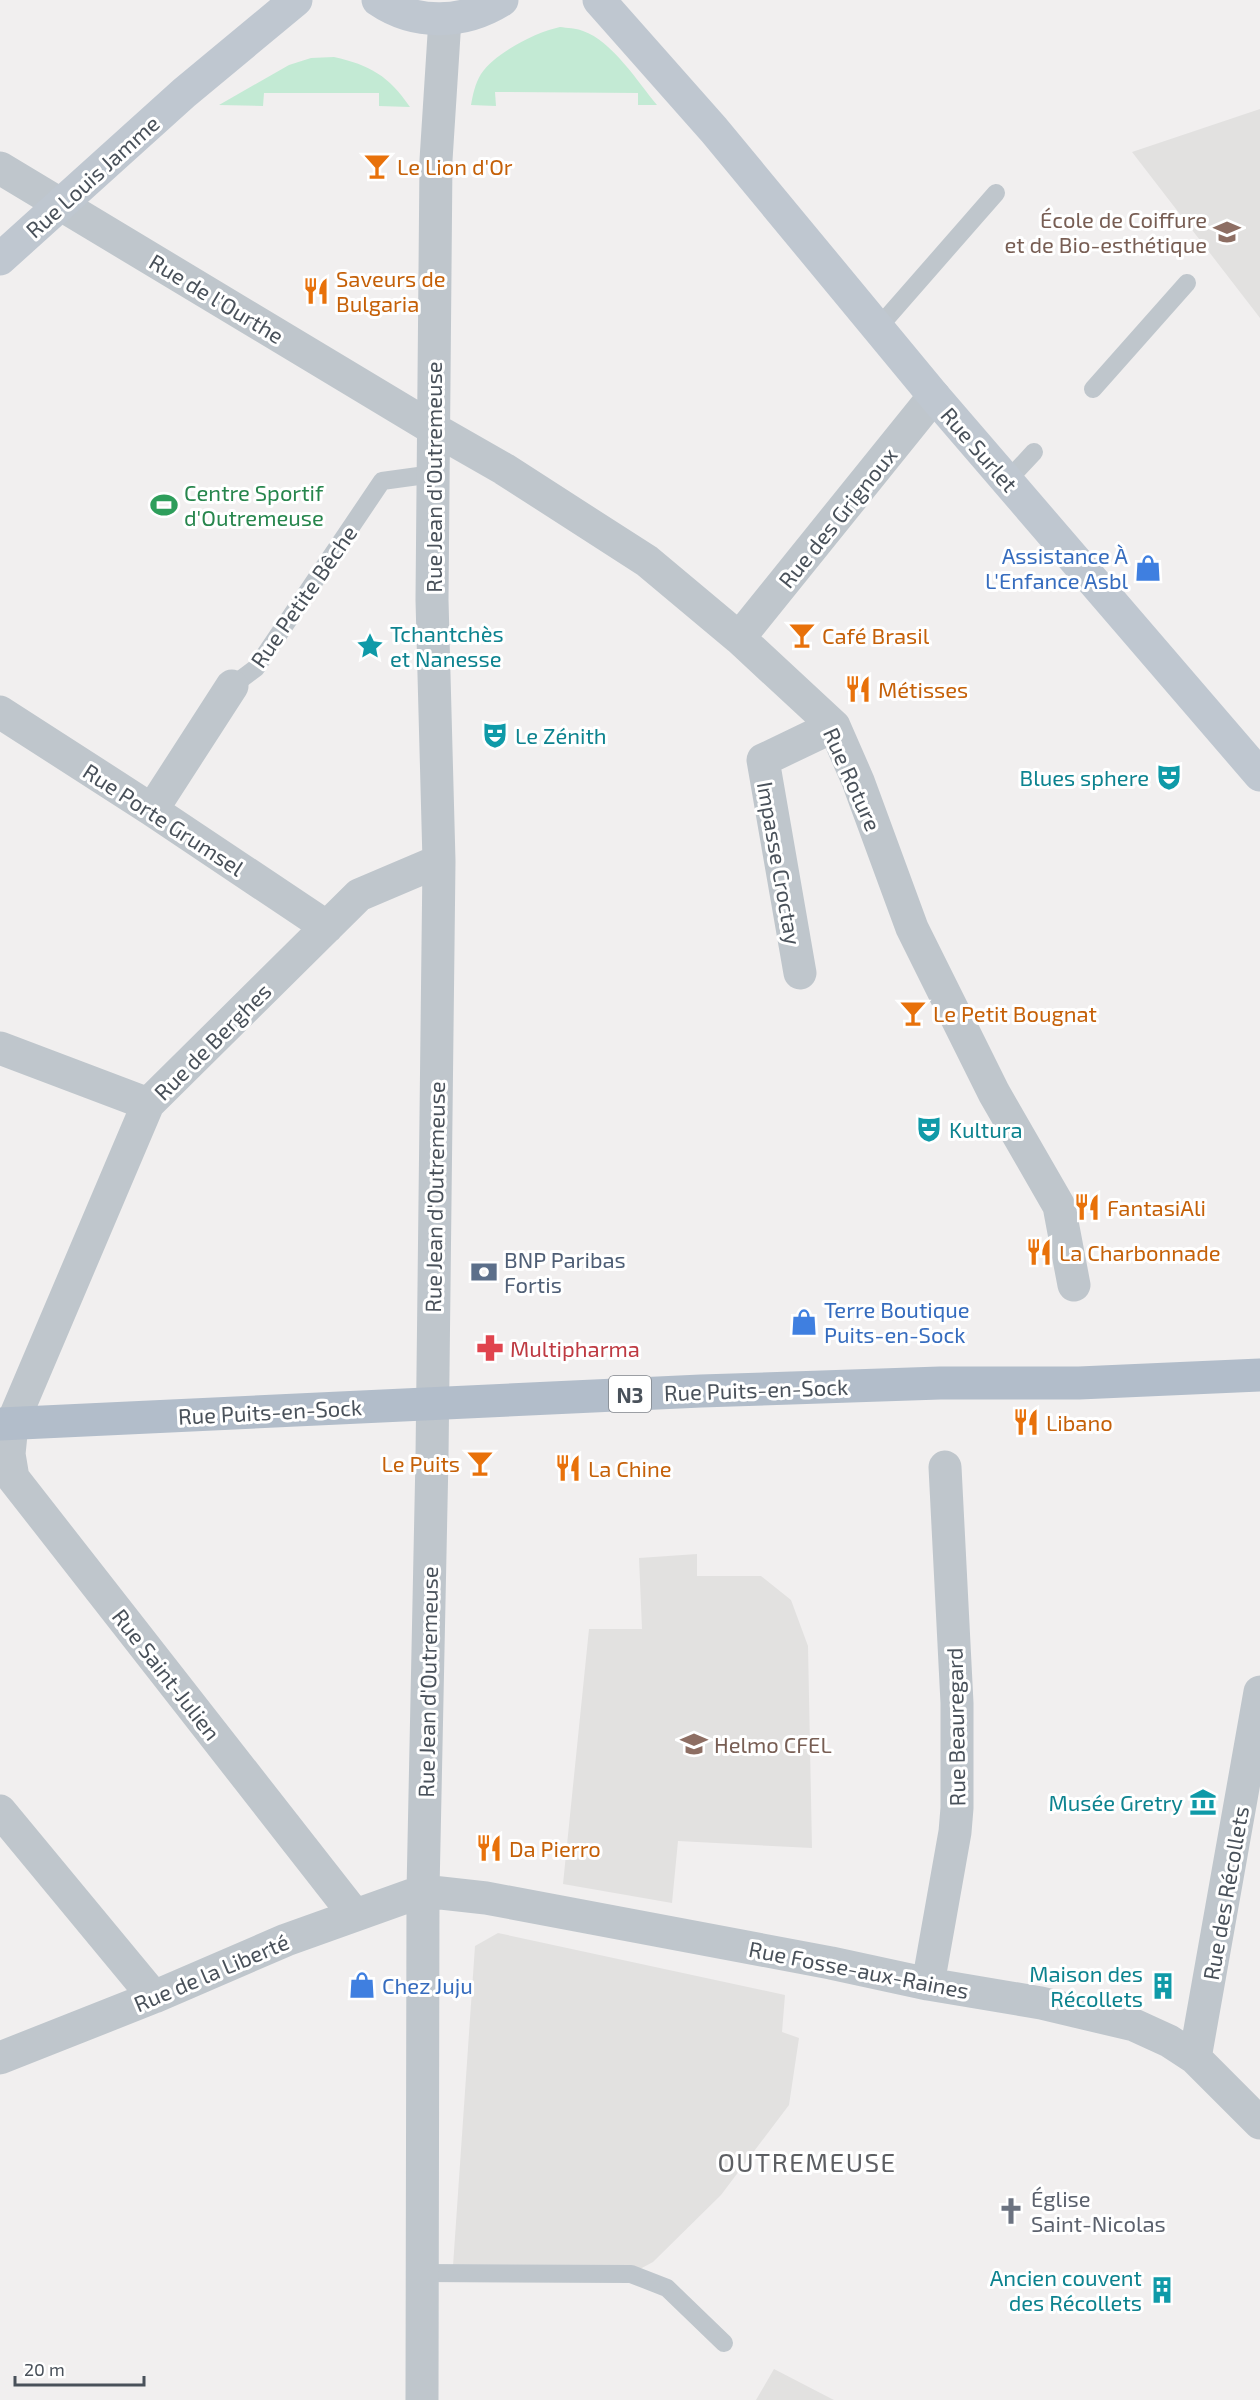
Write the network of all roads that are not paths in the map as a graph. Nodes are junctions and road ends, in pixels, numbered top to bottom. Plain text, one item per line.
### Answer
1 (296, 0) edge
2 (378, 0) edge
3 (502, 0) edge
4 (599, 0) edge
5 (445, 19) junction
6 (0, 168) edge
7 (996, 193) dead end
8 (60, 203) junction
9 (0, 259) edge
10 (1187, 283) dead end
11 (877, 329) junction
12 (1093, 389) dead end
13 (934, 396) junction
14 (434, 429) junction
15 (1034, 452) dead end
16 (433, 474) junction
17 (1007, 481) junction
18 (739, 638) junction
19 (232, 686) joint
20 (0, 712) edge
21 (834, 726) junction
22 (1260, 775) edge
23 (152, 810) junction
24 (439, 861) junction
25 (327, 927) junction
26 (800, 973) dead end
27 (0, 1048) edge
28 (148, 1104) junction
29 (1074, 1285) dead end
30 (1260, 1375) edge
31 (431, 1402) junction
32 (6, 1424) edge
33 (945, 1467) dead end
34 (1260, 1692) edge
35 (0, 1811) edge
36 (423, 1890) junction
37 (354, 1914) junction
38 (928, 1984) junction
39 (154, 1997) junction
40 (0, 2058) edge
41 (1195, 2058) junction
42 (1260, 2123) edge
43 (422, 2272) junction
44 (724, 2343) dead end
45 (422, 2400) edge

1 - 8 street, Rue Louis Jamme
2 - 5 street
3 - 5 street
4 - 11 street, Rue Surlet
5 - 14 street, Rue Jean d'Outremeuse
6 - 8 street, Rue de l'Ourthe
7 - 11 lane
8 - 9 street, Rue Louis Jamme
8 - 14 street, Rue de l'Ourthe
10 - 12 lane
11 - 13 street, Rue Surlet
13 - 17 street, Rue Surlet
13 - 18 street, Rue des Grignoux
14 - 16 street, Rue Jean d'Outremeuse
14 - 18 street, Rue Roture
15 - 17 lane
16 - 19 lane, Rue Petite Bêche
16 - 24 street, Rue Jean d'Outremeuse
17 - 22 street, Rue Surlet
18 - 21 street, Rue Roture
19 - 23 street, Rue Petite Bêche
20 - 23 street, Rue Porte Grumsel
21 - 26 street, Impasse Croctay
21 - 29 street, Rue Roture
23 - 25 street, Rue Porte Grumsel
24 - 25 street, Rue de Berghes
24 - 31 street, Rue Jean d'Outremeuse
25 - 28 street, Rue de Berghes
27 - 28 street
28 - 32 street, Rue de Berghes
30 - 31 main road, Rue Puits-en-Sock / N3
31 - 32 main road, Rue Puits-en-Sock / N3
31 - 36 street, Rue Jean d'Outremeuse
32 - 37 street, Rue Saint-Julien
33 - 38 street, Rue Beauregard
34 - 41 street, Rue des Récollets
35 - 39 street
36 - 37 street, Rue de la Liberté
36 - 38 street, Rue Fosse-aux-Raines
36 - 43 street, Rue Jean d'Outremeuse
37 - 39 street, Rue de la Liberté
38 - 41 street, Rue Fosse-aux-Raines
39 - 40 street, Rue de la Liberté
41 - 42 street, Rue Fosse-aux-Raines
43 - 44 lane
43 - 45 street, Rue Jean d'Outremeuse

